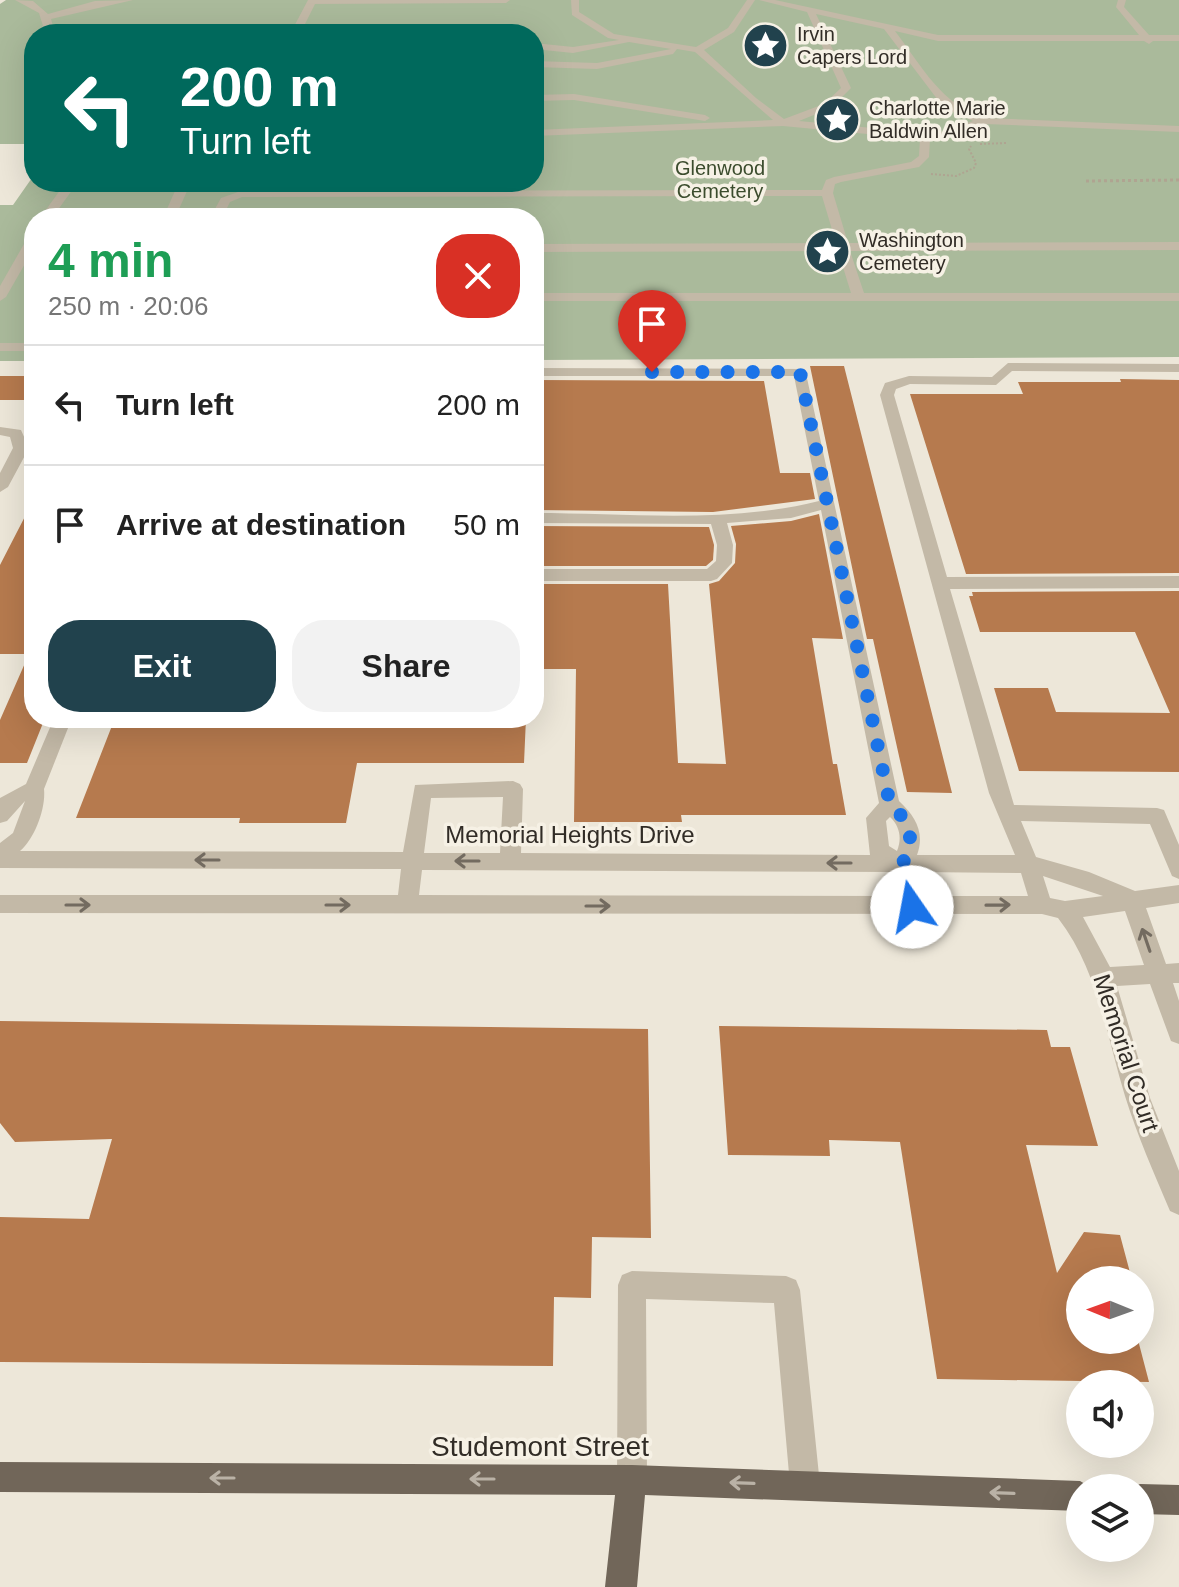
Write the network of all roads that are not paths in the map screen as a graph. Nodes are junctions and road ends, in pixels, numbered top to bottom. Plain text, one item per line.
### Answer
1 (19, 0) edge
2 (129, 0) edge
3 (506, 0) edge
4 (575, 0) edge
5 (751, 0) edge
6 (763, 0) edge
7 (1122, 0) edge
8 (312, 1) edge
9 (94, 2) edge
10 (810, 10) junction
11 (47, 17) junction
12 (48, 24) edge
13 (300, 24) edge
14 (888, 28) junction
15 (938, 38) junction
16 (1179, 38) edge
17 (636, 41) junction
18 (1149, 41) junction
19 (544, 47) edge
20 (694, 49) junction
21 (905, 53) junction
22 (544, 64) edge
23 (544, 97) edge
24 (738, 111) junction
25 (984, 121) junction
26 (783, 123) junction
27 (713, 127) junction
28 (1179, 129) edge
29 (544, 133) edge
30 (925, 136) junction
31 (827, 193) junction
32 (221, 208) edge
33 (842, 246) junction
34 (1179, 246) edge
35 (544, 248) edge
36 (24, 255) edge
37 (858, 296) junction
38 (0, 297) edge
39 (544, 297) edge
40 (1179, 297) edge
41 (0, 347) edge
42 (24, 347) edge
43 (1179, 368) edge
44 (544, 372) edge
45 (8, 432) edge
46 (0, 487) edge
47 (827, 504) junction
48 (544, 518) edge
49 (718, 519) junction
50 (544, 575) edge
51 (1179, 582) edge
52 (940, 583) junction
53 (59, 728) edge
54 (34, 789) junction
55 (890, 805) junction
56 (1009, 813) junction
57 (0, 815) edge
58 (0, 857) edge
59 (412, 861) junction
60 (510, 861) junction
61 (903, 863) junction
62 (1029, 864) junction
63 (1179, 870) edge
64 (1179, 894) edge
65 (1132, 900) junction
66 (0, 904) edge
67 (407, 905) junction
68 (912, 907) junction
69 (1053, 907) junction
70 (1169, 975) edge
71 (1102, 977) junction
72 (1178, 1028) edge
73 (1179, 1202) edge
74 (0, 1477) edge
75 (632, 1480) junction
76 (805, 1485) junction
77 (1066, 1495) edge
78 (1154, 1499) edge
79 (1179, 1500) edge
80 (621, 1587) edge

1 - 11 street
2 - 9 street
3 - 8 street
4 - 17 street
5 - 20 street
6 - 10 street
7 - 18 street
8 - 13 street
9 - 11 street
10 - 14 street
10 - 26 street
11 - 12 street
14 - 15 street
14 - 21 street
15 - 18 street
15 - 21 street
16 - 18 street
17 - 19 street
17 - 20 street
20 - 22 street
20 - 24 street
21 - 25 street
23 - 24 street
24 - 26 street
24 - 27 street
25 - 28 street
25 - 30 street
26 - 27 street
26 - 30 street
27 - 29 street
30 - 31 street
31 - 32 street
31 - 33 street
33 - 34 street
33 - 35 street
33 - 37 street
36 - 38 street
37 - 39 street
37 - 40 street
41 - 42 street
43 - 52 street, Memorial Court
44 - 47 street
45 - 46 street
47 - 49 street
47 - 55 street
48 - 49 street
49 - 50 street
51 - 52 street
52 - 56 street, Memorial Court
53 - 54 street
54 - 57 street
54 - 58 street
55 - 61 street
55 - 61 street
56 - 62 street, Memorial Court
56 - 63 street
59 -> 58 street, Memorial Heights Drive
60 -> 59 street, Memorial Heights Drive
59 - 60 street
59 - 67 street
61 -> 60 street, Memorial Heights Drive
61 - 62 street, Memorial Heights Drive
61 - 68 street
62 - 65 street, Memorial Heights Drive
62 - 69 street, Memorial Court
64 - 65 street
65 - 69 street
70 -> 65 street
66 -> 67 street
67 -> 68 street
68 -> 69 street
69 - 71 street, Memorial Court
70 - 71 street
70 - 72 street
71 - 73 street, Memorial Court
75 -> 74 main road, Studemont Street
76 -> 75 main road, Studemont Street
75 - 76 street
75 - 80 main road
77 -> 76 main road, Studemont Street
78 - 79 main road

